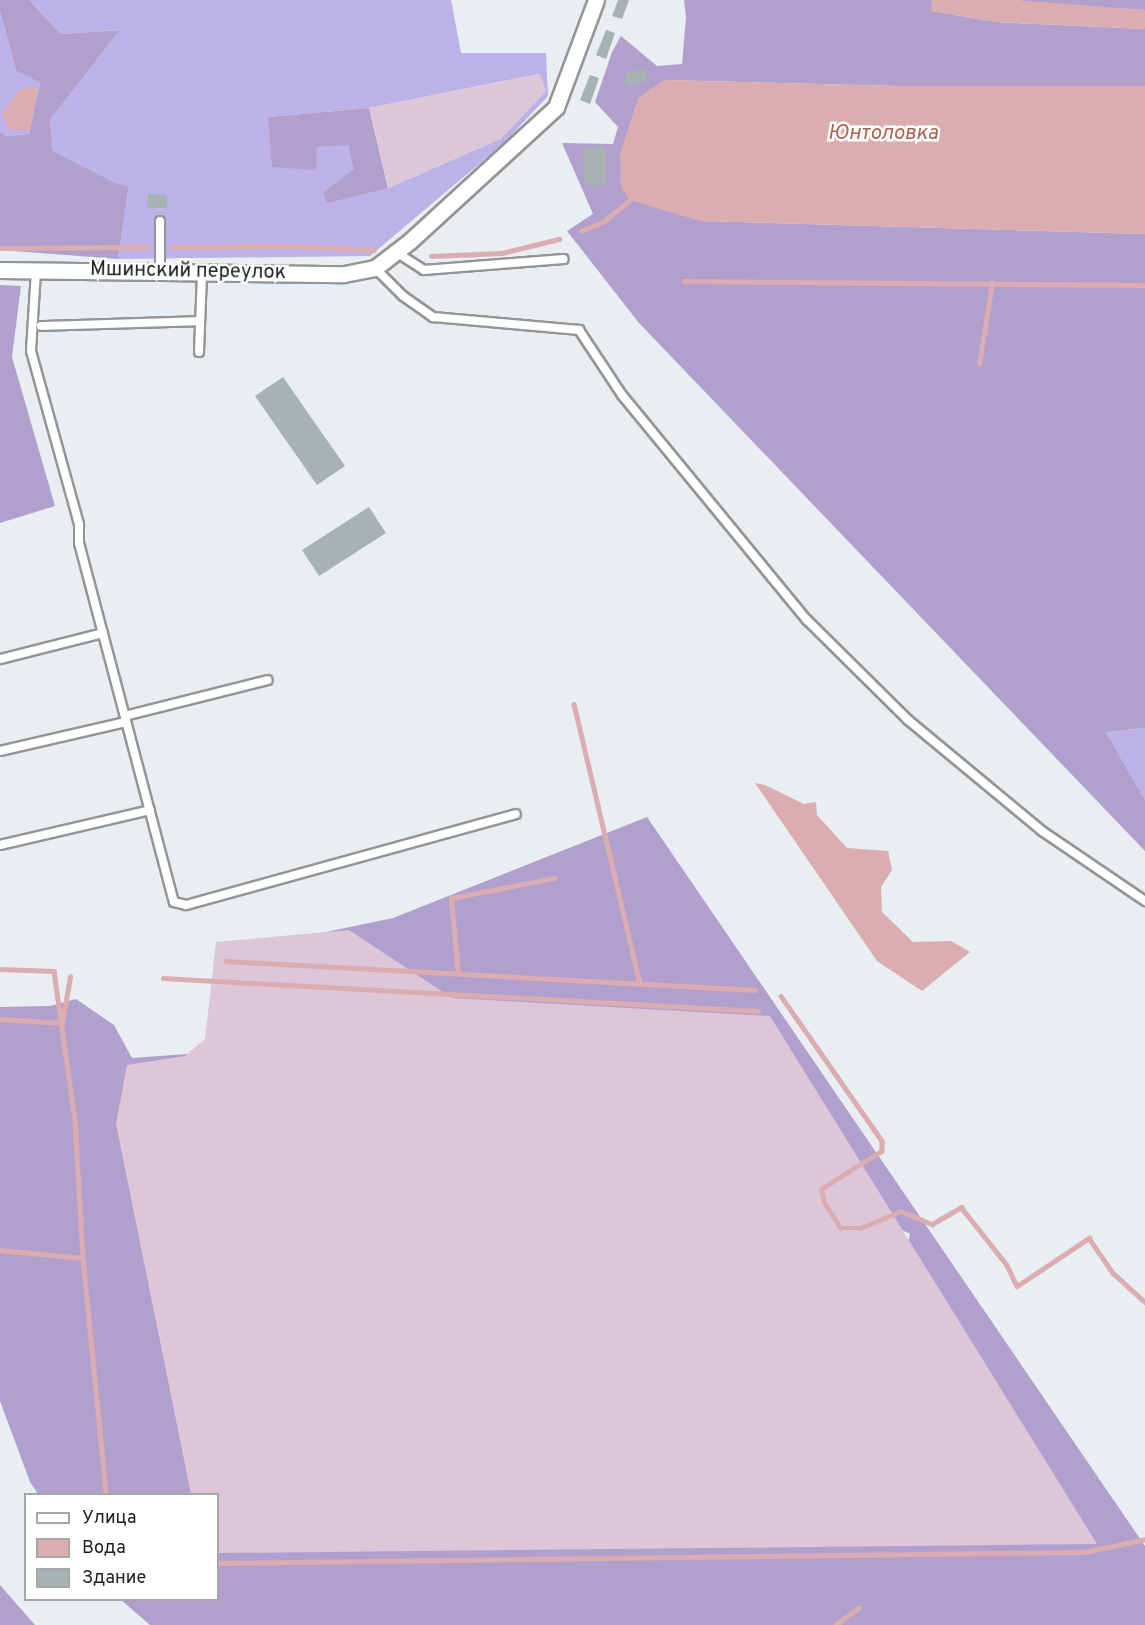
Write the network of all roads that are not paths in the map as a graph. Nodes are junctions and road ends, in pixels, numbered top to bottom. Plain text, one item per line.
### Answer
1 (596, 0) edge
2 (160, 221) dead end
3 (396, 252) junction
4 (564, 260) dead end
5 (375, 268) junction
6 (0, 270) edge
7 (36, 271) junction
8 (160, 272) junction
9 (202, 273) junction
10 (200, 321) junction
11 (41, 326) dead end
12 (199, 352) dead end
13 (103, 633) junction
14 (0, 659) edge
15 (268, 680) dead end
16 (126, 719) junction
17 (0, 751) edge
18 (150, 810) junction
19 (516, 814) dead end
20 (0, 845) edge
21 (1145, 901) edge

1 - 3 street
2 - 8 lane
3 - 4 lane
3 - 5 street
5 - 9 street, Мшинский переулок
5 - 21 lane
6 - 7 street, Мшинский переулок
7 - 8 street, Мшинский переулок
7 - 13 lane
8 - 9 street, Мшинский переулок
9 - 10 lane
10 - 11 lane
10 - 12 lane
13 - 14 lane
13 - 16 lane
15 - 16 lane
16 - 17 lane
16 - 18 lane
18 - 19 lane
18 - 20 lane

